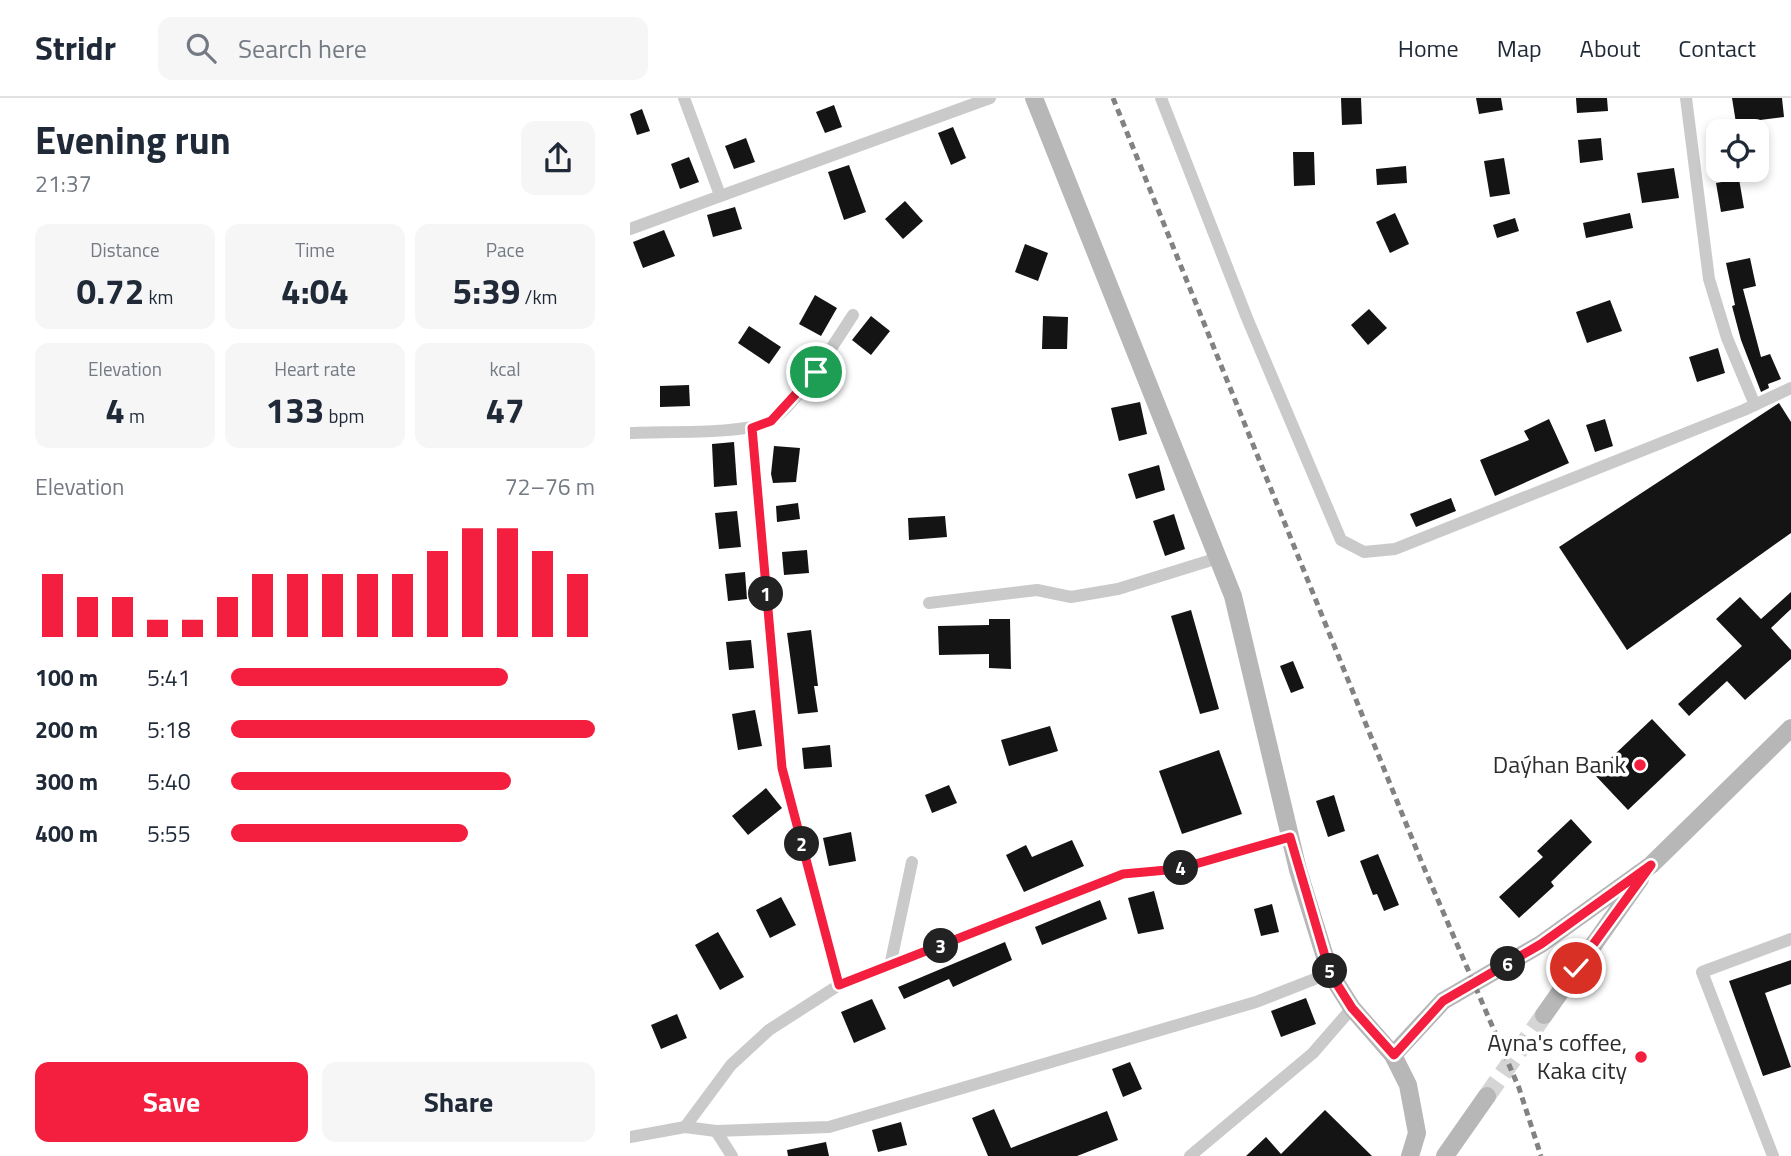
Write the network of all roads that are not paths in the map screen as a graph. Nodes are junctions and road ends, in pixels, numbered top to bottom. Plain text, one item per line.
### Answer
1 (684, 98) edge
2 (990, 98) edge
3 (1034, 98) edge
4 (1161, 98) edge
5 (1686, 98) edge
6 (720, 195) junction
7 (630, 229) edge
8 (853, 315) dead end
9 (1791, 388) edge
10 (1755, 405) junction
11 (752, 428) junction
12 (630, 433) edge
13 (1218, 558) junction
14 (929, 603) dead end
15 (1791, 728) edge
16 (1290, 837) junction
17 (912, 862) dead end
18 (1651, 865) junction
19 (1791, 939) edge
20 (890, 966) junction
21 (1330, 973) junction
22 (839, 985) junction
23 (1352, 1008) junction
24 (1544, 1015) tunnel mouth
25 (1394, 1055) junction
26 (1487, 1096) tunnel mouth
27 (685, 1127) junction
28 (716, 1131) junction
29 (630, 1137) edge
30 (732, 1156) edge
31 (1190, 1156) edge
32 (1410, 1156) edge
33 (1444, 1156) edge
34 (1773, 1156) edge

1 - 6 street
2 - 6 street
3 - 13 street
4 - 10 street
5 - 10 street
6 - 7 street
8 - 11 street
9 - 10 street
11 - 12 street
11 - 22 street
13 - 14 street
13 - 16 street
15 - 18 street
16 - 20 street
16 - 21 street
17 - 20 street
18 - 24 street
18 - 25 street
19 - 34 street
20 - 22 street
21 - 23 street
21 - 28 street
22 - 27 street
23 - 25 street
23 - 31 street
25 - 32 street
26 - 33 street
27 - 28 street
27 - 29 street
28 - 30 street

